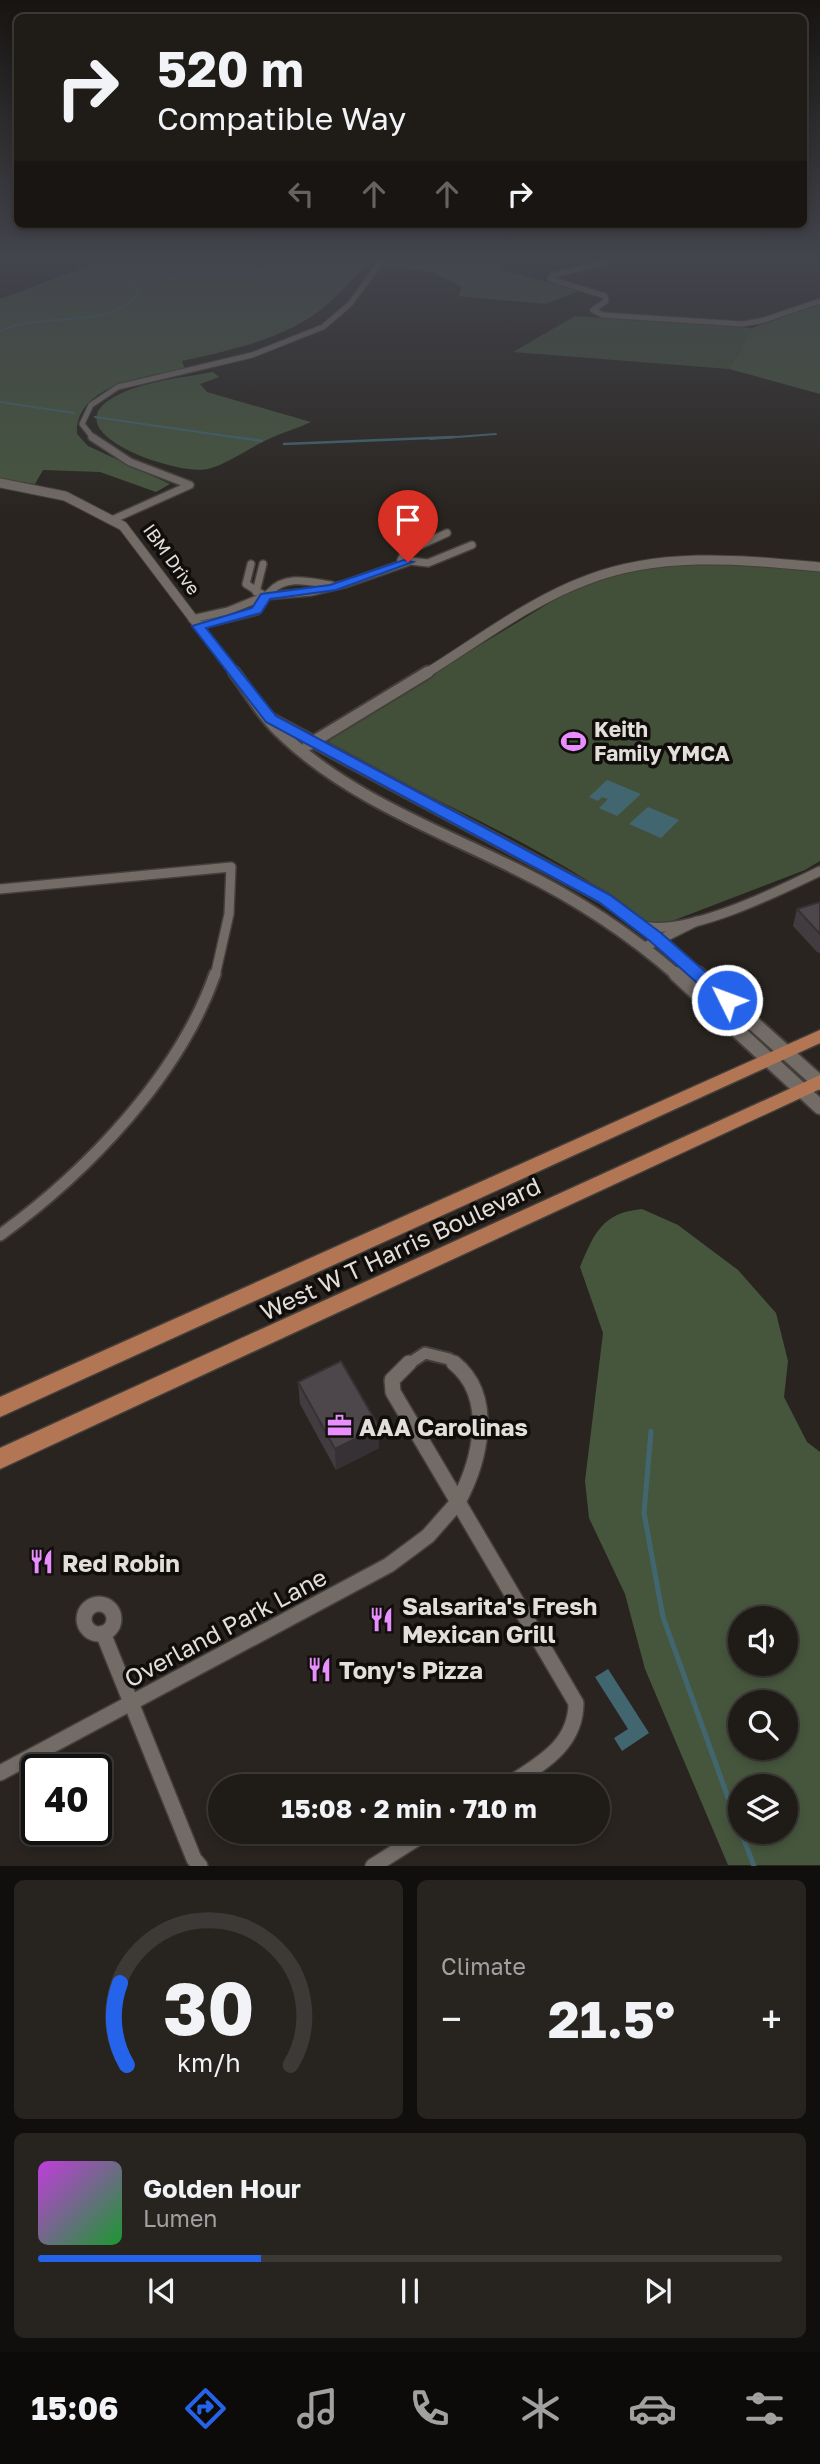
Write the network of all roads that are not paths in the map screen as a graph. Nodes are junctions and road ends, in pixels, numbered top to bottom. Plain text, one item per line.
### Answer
1 (288, 343) edge
2 (0, 483) edge
3 (114, 519) junction
4 (447, 533) dead end
5 (472, 545) dead end
6 (408, 562) junction
7 (251, 564) dead end
8 (263, 564) dead end
9 (820, 567) edge
10 (250, 575) junction
11 (261, 577) junction
12 (340, 586) junction
13 (256, 592) junction
14 (265, 596) junction
15 (195, 622) junction
16 (271, 719) junction
17 (313, 743) junction
18 (298, 750) junction
19 (820, 871) edge
20 (0, 888) edge
21 (697, 921) junction
22 (641, 926) junction
23 (660, 940) junction
24 (643, 948) junction
25 (820, 1036) edge
26 (785, 1052) junction
27 (765, 1059) junction
28 (815, 1085) edge
29 (820, 1107) edge
30 (0, 1235) edge
31 (0, 1407) edge
32 (0, 1459) edge
33 (458, 1502) junction
34 (103, 1633) dead end
35 (129, 1704) junction
36 (0, 1773) edge
37 (525, 1774) edge
38 (409, 1844) edge
39 (196, 1863) edge
40 (373, 1866) edge

1 - 3 street
2 - 3 street, IBM Drive
3 - 15 street, IBM Drive
4 - 6 street
5 - 6 street
6 - 12 street
7 - 10 street
8 - 11 street
9 - 17 street
10 - 11 street
10 - 13 street
11 - 13 street
12 - 14 street
12 - 14 street
13 - 14 street
14 - 15 street
15 - 16 street, IBM Drive
16 - 17 street, IBM Drive
16 - 18 street, IBM Drive
17 - 18 street
17 - 22 street, IBM Drive
18 - 24 street, IBM Drive
19 - 21 street
20 - 30 street
21 - 22 street
21 - 23 street
22 - 23 street, IBM Drive
23 - 24 street
23 - 26 street, IBM Drive
24 - 27 street, IBM Drive
25 - 26 main road, West W T Harris Boulevard
26 - 27 main road, West W T Harris Boulevard
26 - 28 street, IBM Drive
27 - 28 street, IBM Drive
27 - 31 main road, West W T Harris Boulevard
28 - 29 street
28 - 32 main road, West W T Harris Boulevard
33 - 33 street
33 - 35 street, Overland Park Lane
33 - 37 street
34 - 35 street
35 - 36 street, Overland Park Lane
35 - 39 street
38 - 40 street

